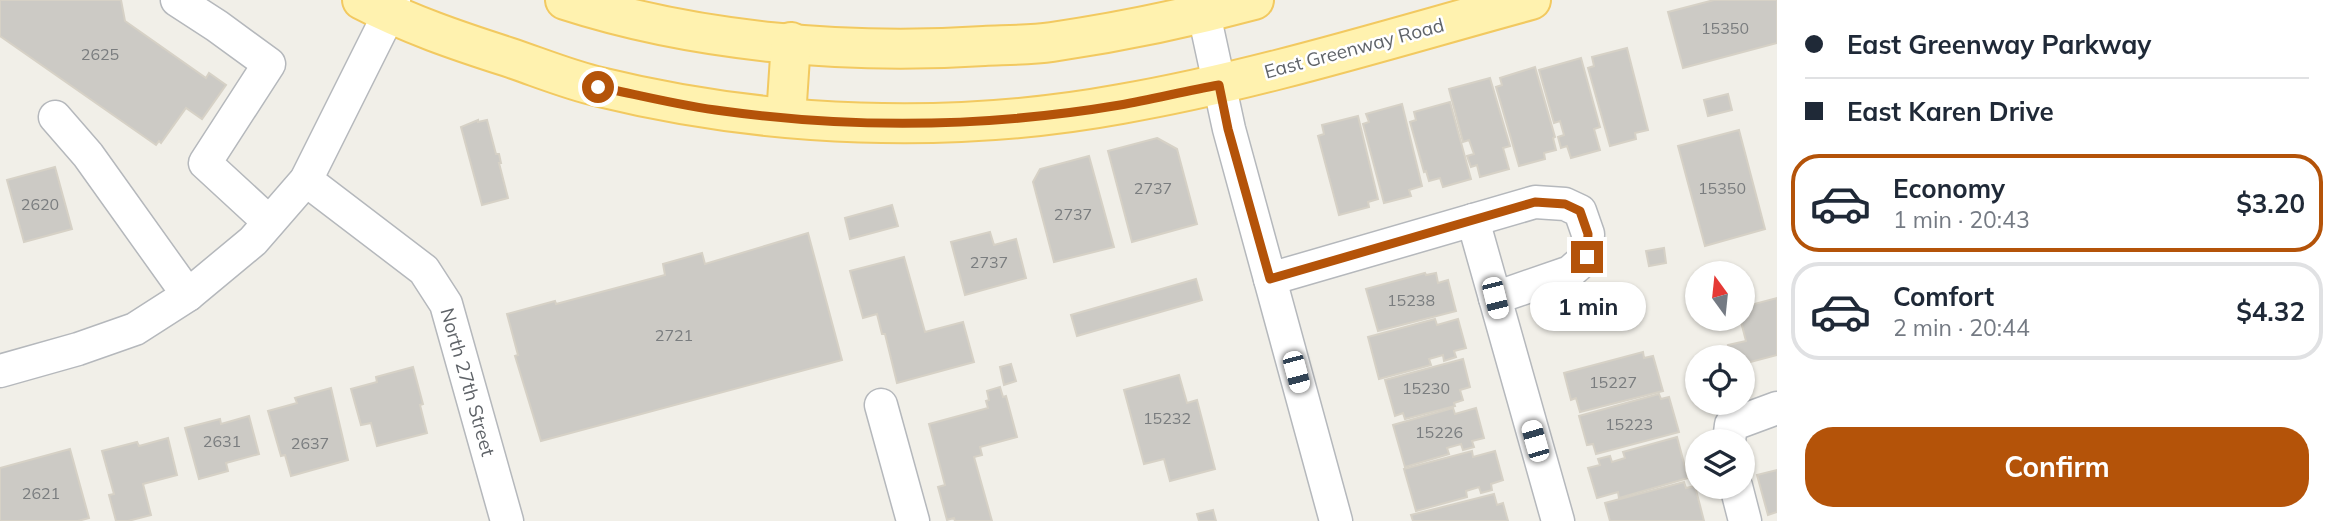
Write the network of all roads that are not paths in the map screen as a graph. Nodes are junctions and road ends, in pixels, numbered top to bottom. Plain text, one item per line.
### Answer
1 (177, 0) edge
2 (565, 0) edge
3 (1254, 0) edge
4 (1512, 2) edge
5 (382, 5) edge
6 (1202, 7) edge
7 (1147, 13) edge
8 (791, 42) junction
9 (1219, 85) junction
10 (55, 117) dead end
11 (786, 117) junction
12 (306, 180) junction
13 (1473, 220) junction
14 (270, 222) junction
15 (1270, 279) junction
16 (188, 295) junction
17 (1495, 298) junction
18 (0, 371) edge
19 (881, 405) dead end
20 (1777, 408) edge
21 (1738, 429) edge
22 (1739, 499) edge
23 (508, 521) edge
24 (913, 521) edge
25 (1336, 521) edge
26 (1558, 521) edge
27 (1745, 521) edge

1 - 14 street
2 - 8 main road
3 - 6 main road
4 - 9 main road, East Greenway Road
5 - 11 main road, East Greenway Road
5 - 12 street
6 - 7 main road
6 - 9 street
7 - 8 main road
8 - 11 main road
9 - 11 main road, East Greenway Road
9 - 15 street
10 - 16 street
12 - 14 street
12 - 23 street, North 27th Street
13 - 15 street
13 - 17 street
13 - 17 street
14 - 16 street
15 - 25 street
16 - 18 street
17 - 26 street
19 - 24 street
20 - 21 street
22 - 27 street

